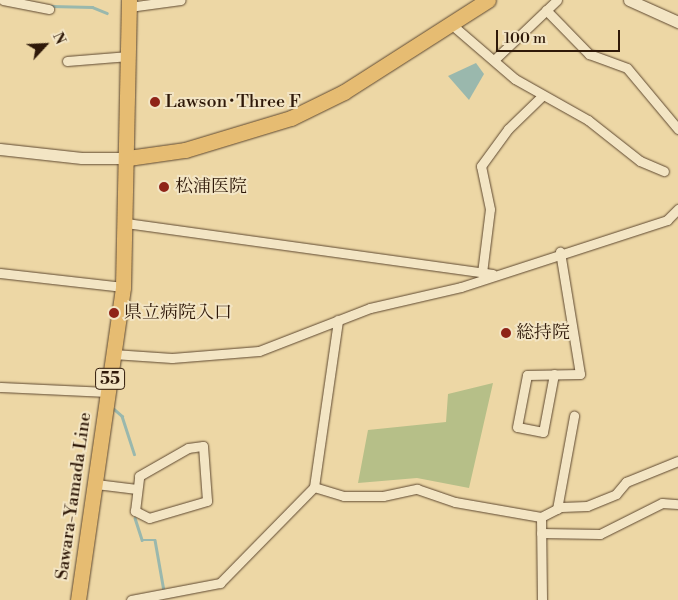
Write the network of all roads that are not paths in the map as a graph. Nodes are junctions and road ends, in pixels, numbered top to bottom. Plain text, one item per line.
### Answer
1 (3, 0) edge
2 (182, 0) edge
3 (488, 0) edge
4 (557, 0) edge
5 (629, 0) edge
6 (129, 4) edge
7 (49, 10) dead end
8 (546, 10) junction
9 (677, 20) edge
10 (452, 24) junction
11 (129, 56) junction
12 (494, 60) junction
13 (66, 61) dead end
14 (542, 96) junction
15 (678, 129) edge
16 (0, 149) edge
17 (128, 158) junction
18 (664, 171) dead end
19 (678, 209) edge
20 (126, 223) junction
21 (560, 252) junction
22 (0, 273) edge
23 (482, 273) junction
24 (495, 274) junction
25 (123, 286) junction
26 (338, 320) junction
27 (113, 354) junction
28 (554, 374) junction
29 (0, 387) edge
30 (108, 392) junction
31 (574, 416) dead end
32 (678, 460) edge
33 (96, 484) junction
34 (314, 487) junction
35 (137, 489) junction
36 (678, 504) edge
37 (557, 509) junction
38 (541, 517) junction
39 (541, 533) junction
40 (78, 600) edge
41 (131, 600) edge
42 (542, 600) edge

1 - 7 street
2 - 6 street
3 - 10 main road
4 - 8 street
5 - 9 street
6 - 11 main road, Sawara-Yamada Line / 55
8 - 12 street
8 - 15 street
10 - 12 street
10 - 17 main road
11 - 13 street
11 - 17 main road, Sawara-Yamada Line / 55
12 - 14 street
14 - 18 street
14 - 23 street
16 - 17 street
17 - 20 main road, Sawara-Yamada Line / 55
19 - 21 street
20 - 23 street
20 - 25 main road, Sawara-Yamada Line / 55
21 - 24 street
21 - 28 street
22 - 25 street
23 - 24 street
24 - 26 street
25 - 27 main road, Sawara-Yamada Line / 55
26 - 27 street
26 - 34 street
27 - 30 main road, Sawara-Yamada Line / 55
28 - 28 street
29 - 30 street
30 - 33 main road, Sawara-Yamada Line / 55
31 - 37 street
32 - 37 street
33 - 35 street
33 - 40 main road, Sawara-Yamada Line / 55
34 - 38 street
34 - 41 street
35 - 35 street
36 - 39 street
37 - 38 street
38 - 39 street
39 - 42 street

